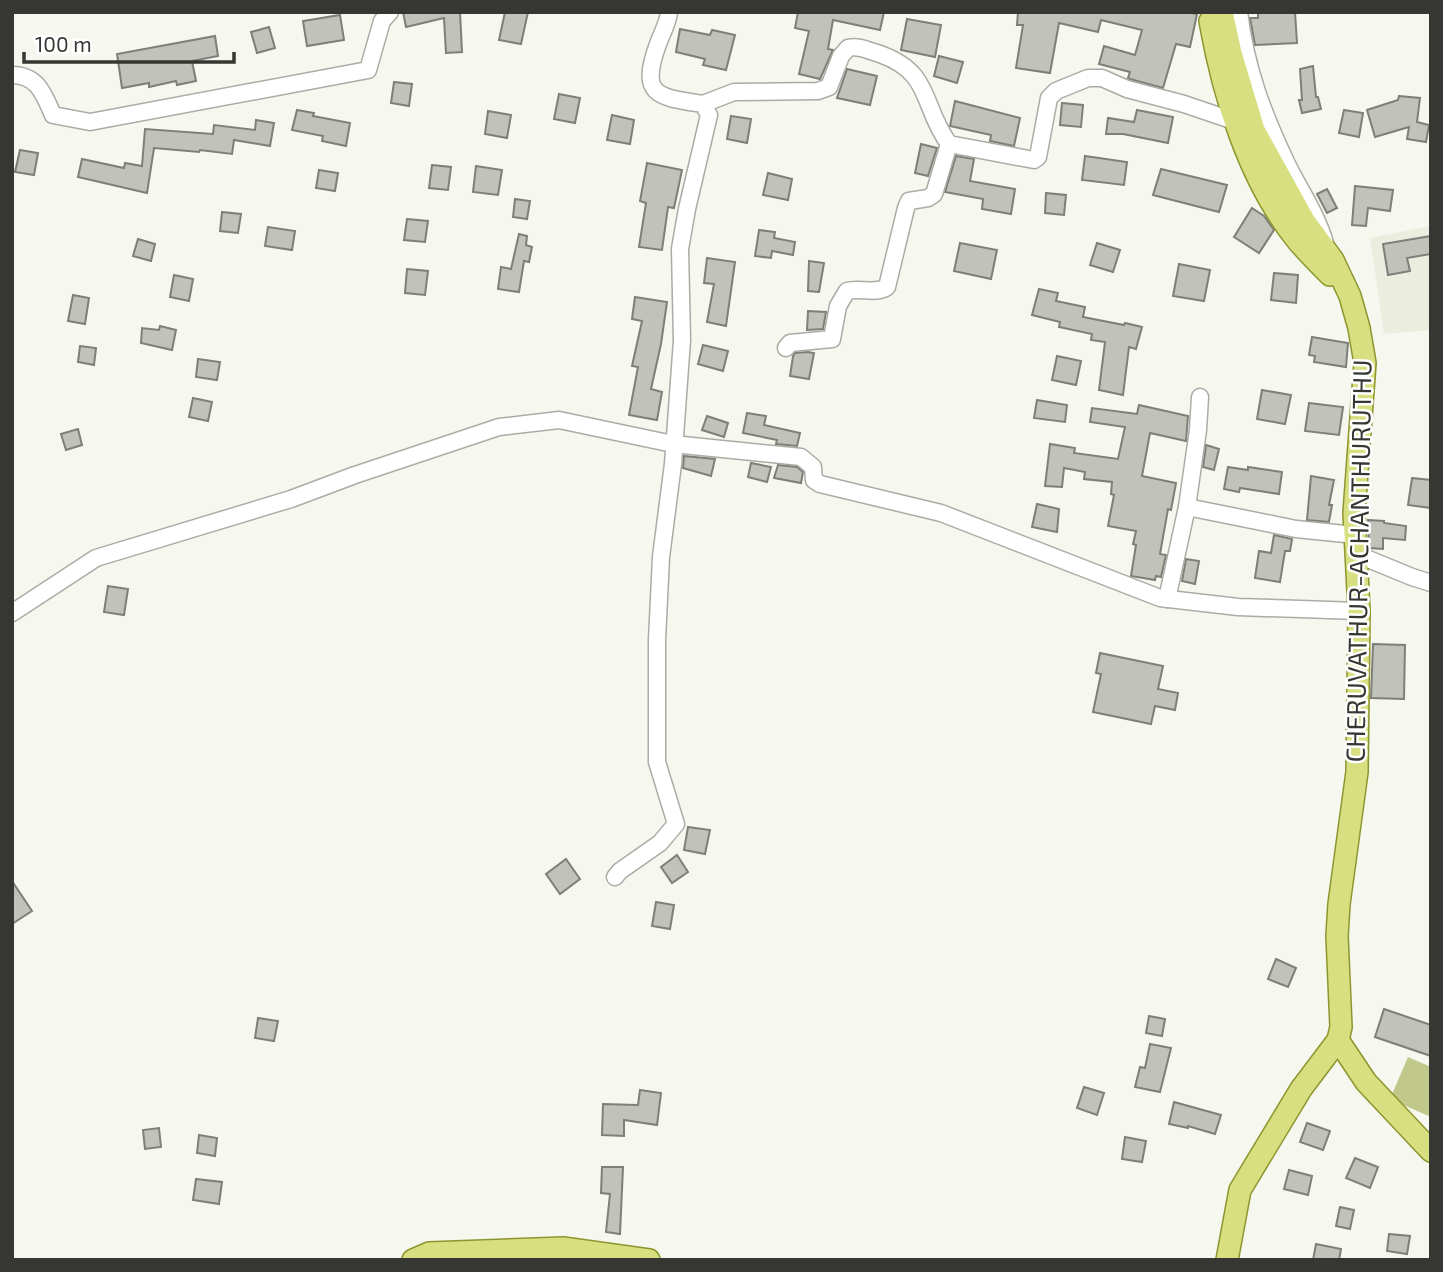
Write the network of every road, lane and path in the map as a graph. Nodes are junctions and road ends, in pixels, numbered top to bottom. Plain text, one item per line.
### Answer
1 (390, 12) edge
2 (669, 12) edge
3 (1209, 12) edge
4 (1222, 12) edge
5 (1238, 12) edge
6 (12, 75) edge
7 (703, 104) junction
8 (1237, 122) junction
9 (949, 144) junction
10 (1327, 253) junction
11 (1350, 296) junction
12 (786, 348) dead end
13 (1200, 397) dead end
14 (673, 444) junction
15 (1187, 507) junction
16 (1355, 545) junction
17 (1431, 583) edge
18 (1167, 599) junction
19 (1359, 611) junction
20 (12, 613) edge
21 (615, 877) dead end
22 (1338, 1040) junction
23 (1431, 1151) edge
24 (413, 1260) edge
25 (649, 1260) edge
26 (1227, 1260) edge

1 - 6 street
2 - 7 street
3 - 8 main road
4 - 10 main road, CHERUVATHUR-ACHANTHURUTHU
5 - 10 street
7 - 9 street
7 - 14 street
8 - 9 street
8 - 11 main road
9 - 12 street
10 - 11 main road, CHERUVATHUR-ACHANTHURUTHU
11 - 16 main road, CHERUVATHUR-ACHANTHURUTHU
13 - 15 street
14 - 18 street
14 - 20 street
14 - 21 street
15 - 16 street
15 - 18 street
16 - 17 street
16 - 19 main road, CHERUVATHUR-ACHANTHURUTHU
18 - 19 street
19 - 22 main road, CHERUVATHUR-ACHANTHURUTHU
22 - 23 main road
22 - 26 main road
24 - 25 main road

